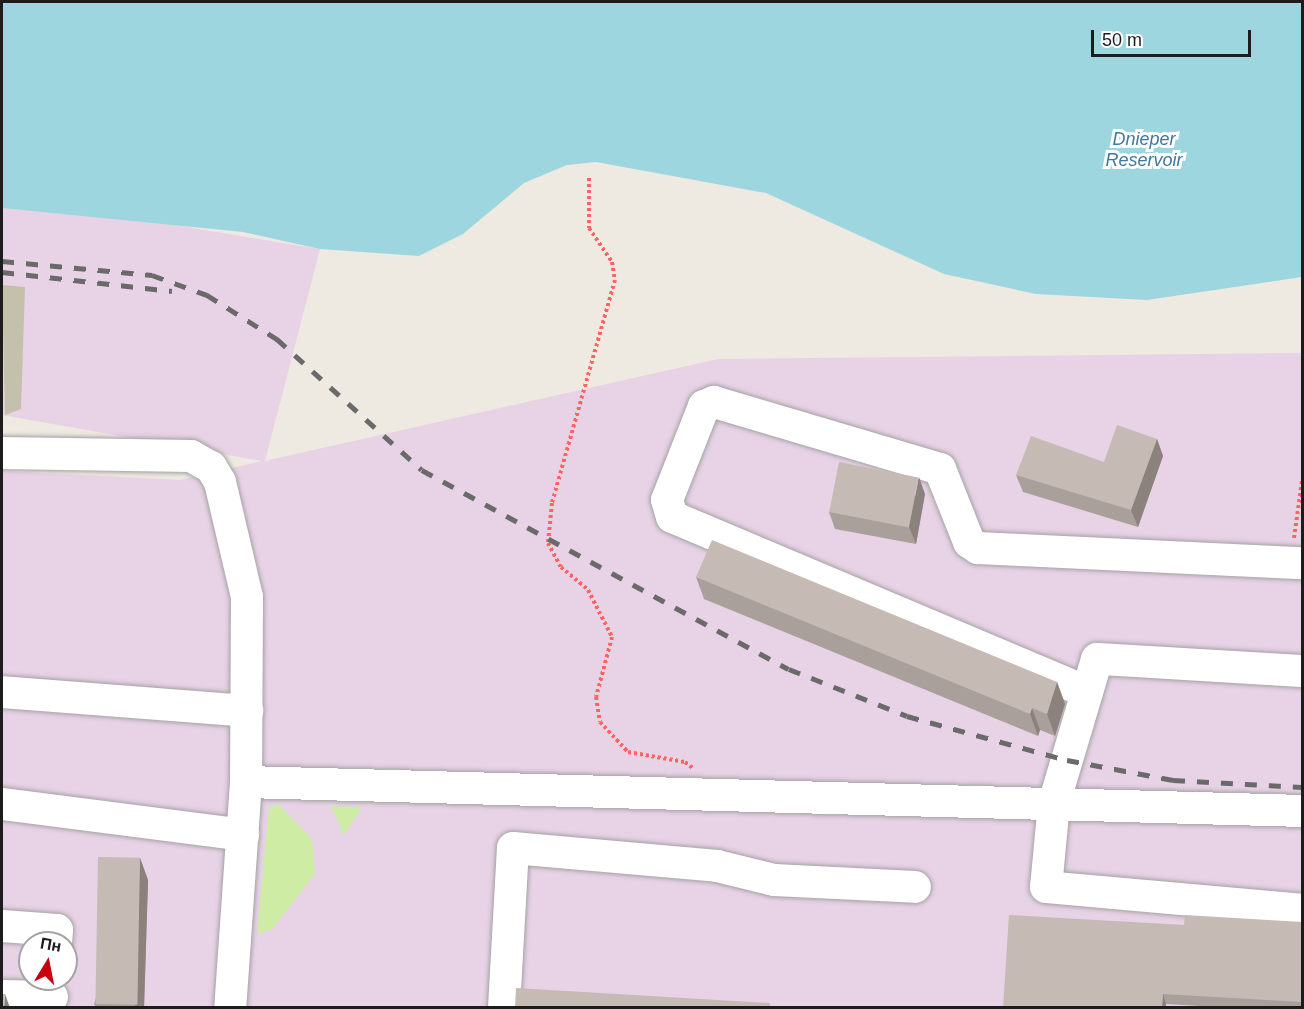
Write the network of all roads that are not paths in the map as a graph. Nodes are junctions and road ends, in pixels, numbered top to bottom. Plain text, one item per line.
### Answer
1 (2, 453) edge
2 (1297, 563) edge
3 (1302, 671) edge
4 (2, 692) edge
5 (1087, 692) junction
6 (247, 711) junction
7 (246, 782) junction
8 (1054, 803) junction
9 (2, 804) edge
10 (1302, 811) edge
11 (243, 835) junction
12 (915, 887) dead end
13 (1302, 910) edge
14 (2, 927) edge
15 (57, 931) edge
16 (52, 994) edge
17 (2, 996) edge
18 (230, 1008) edge
19 (504, 1008) edge

1 - 6 street
2 - 5 street
3 - 5 street
4 - 6 street
5 - 8 street
6 - 7 street
7 - 8 street
7 - 11 street
8 - 10 street
8 - 13 street
9 - 11 street
11 - 18 street
12 - 19 street
14 - 15 street
16 - 17 street

